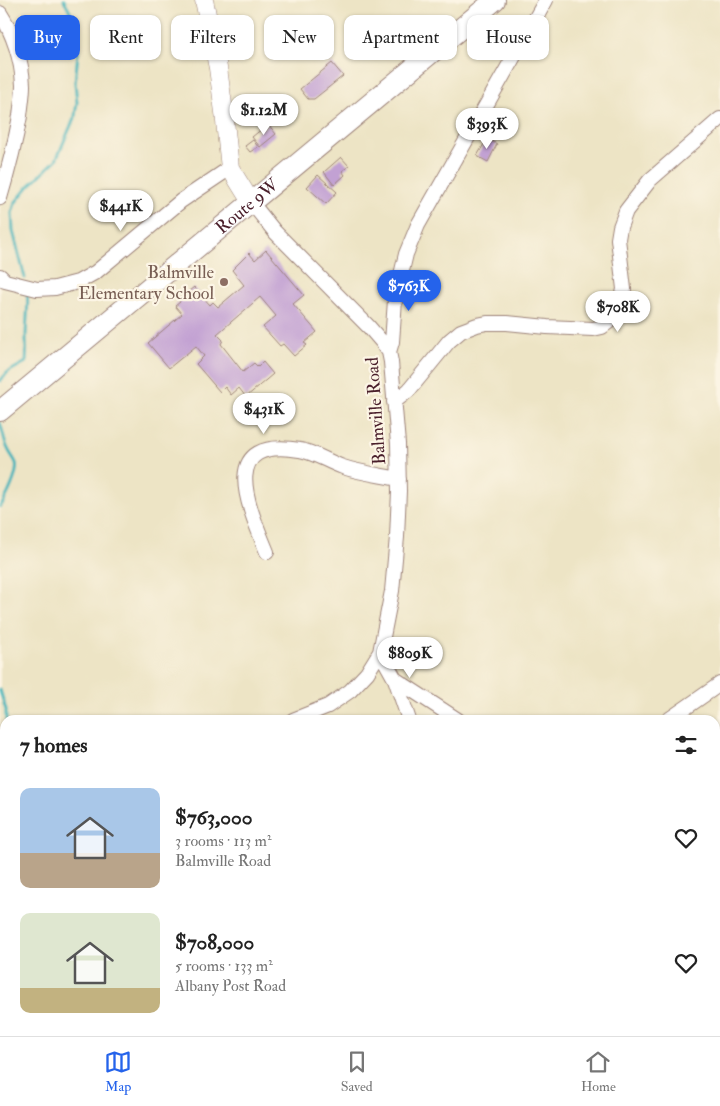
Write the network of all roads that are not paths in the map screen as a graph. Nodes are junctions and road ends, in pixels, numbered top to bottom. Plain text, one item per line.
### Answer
1 (204, 0) edge
2 (495, 0) edge
3 (546, 0) edge
4 (0, 13) edge
5 (720, 119) edge
6 (230, 168) junction
7 (0, 198) edge
8 (251, 202) junction
9 (0, 276) edge
10 (389, 352) junction
11 (394, 402) junction
12 (0, 411) edge
13 (399, 479) junction
14 (267, 552) dead end
15 (380, 652) junction
16 (396, 680) junction
17 (720, 684) edge
18 (306, 715) edge
19 (407, 715) edge
20 (450, 715) edge
21 (675, 715) edge

1 - 6 main road
2 - 8 highway, Route 9W
3 - 10 street, Balmville Road
4 - 7 street
5 - 11 street
6 - 8 main road
6 - 9 street
8 - 10 street
8 - 12 highway, Route 9W
10 - 11 street, Balmville Road
11 - 13 street, Balmville Road
13 - 14 street
13 - 15 street, Balmville Road
15 - 16 street
15 - 18 street, Balmville Road
16 - 19 street
16 - 20 street
17 - 21 street

